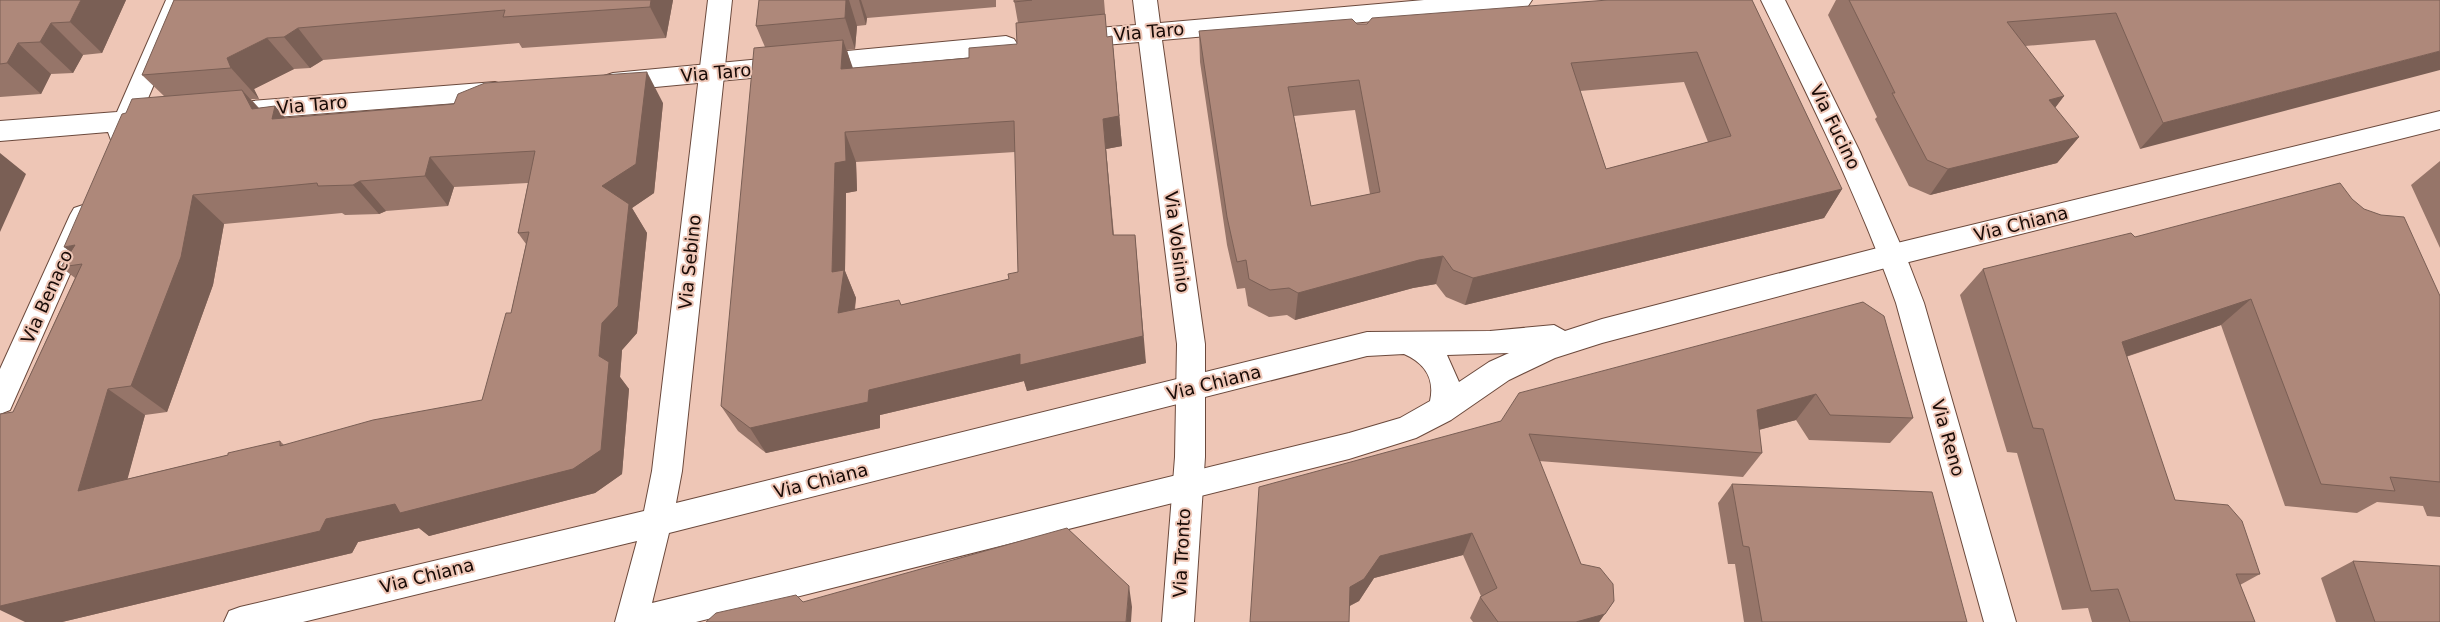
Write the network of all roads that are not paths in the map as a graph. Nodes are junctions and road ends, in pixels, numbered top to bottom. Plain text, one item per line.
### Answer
1 (178, 0) edge
2 (720, 0) edge
3 (1145, 0) edge
4 (1520, 0) edge
5 (1773, 0) edge
6 (1150, 31) junction
7 (712, 74) junction
8 (591, 83) edge
9 (522, 89) edge
10 (215, 113) edge
11 (175, 116) edge
12 (126, 120) junction
13 (2440, 120) edge
14 (0, 131) edge
15 (110, 156) edge
16 (93, 193) edge
17 (1894, 255) junction
18 (1602, 331) junction
19 (1402, 340) junction
20 (1189, 389) junction
21 (0, 401) edge
22 (1440, 411) junction
23 (1186, 485) junction
24 (657, 522) junction
25 (240, 622) edge
26 (633, 622) edge
27 (1178, 622) edge
28 (2000, 622) edge

1 - 12 street
2 - 7 street, Via Sebino
3 - 6 street, Via Volsinio
4 - 6 street, Via Taro
5 - 17 street, Via Fucino
6 - 7 street, Via Taro
6 - 20 street, Via Volsinio
7 - 8 street, Via Taro
7 - 24 street, Via Sebino
9 - 10 street, Via Taro
11 - 12 street
12 - 14 street
12 - 15 street
13 - 17 street, Via Chiana
16 - 21 street, Via Benaco
17 - 18 street, Via Chiana
17 - 28 street, Via Reno
18 - 19 street, Via Chiana
18 - 22 street, Via Chiana
19 - 20 street, Via Chiana
19 - 22 street
20 - 23 street, Via Volsinio
20 - 24 street, Via Chiana
22 - 23 street, Via Chiana
23 - 26 street, Via Chiana
23 - 27 street, Via Tronto
24 - 25 street, Via Chiana
24 - 26 street, Via Sebino

